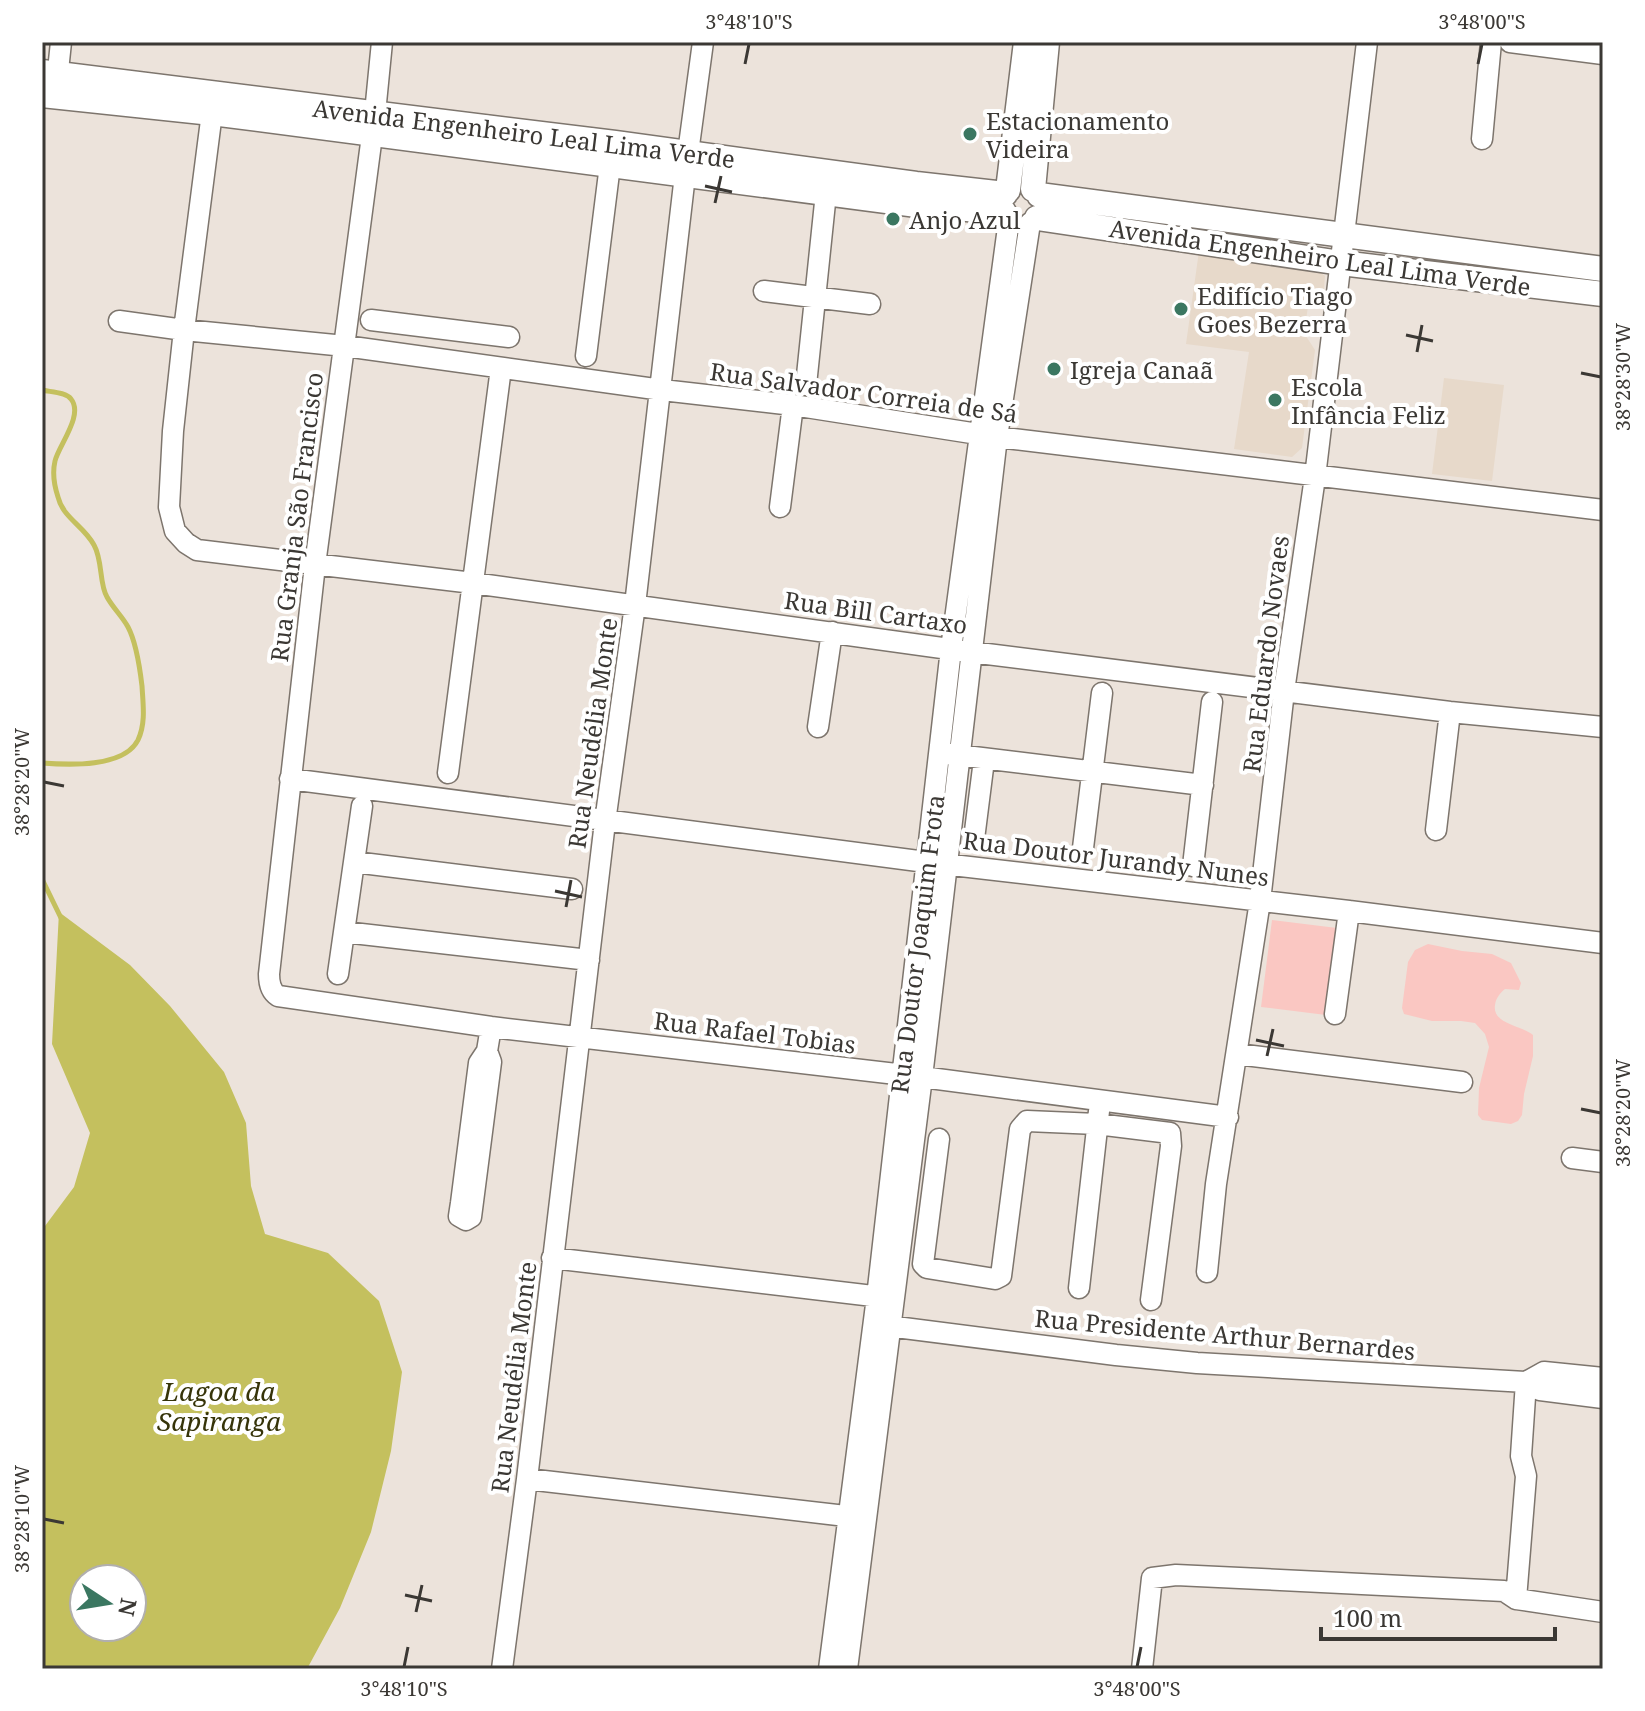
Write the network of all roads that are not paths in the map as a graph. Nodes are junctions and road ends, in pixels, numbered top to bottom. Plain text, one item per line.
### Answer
1 (61, 42) edge
2 (382, 42) edge
3 (703, 42) edge
4 (1026, 42) edge
5 (1047, 42) edge
6 (1367, 42) edge
7 (1491, 42) edge
8 (1510, 42) edge
9 (1603, 54) edge
10 (49, 84) edge
11 (214, 103) junction
12 (373, 124) junction
13 (1482, 139) dead end
14 (687, 164) junction
15 (610, 165) junction
16 (826, 193) junction
17 (1021, 205) junction
18 (1344, 234) junction
19 (1341, 263) junction
20 (1603, 269) edge
21 (764, 291) dead end
22 (1603, 294) edge
23 (815, 298) junction
24 (870, 304) dead end
25 (371, 320) dead end
26 (119, 321) dead end
27 (414, 326) junction
28 (184, 330) junction
29 (509, 337) dead end
30 (345, 346) junction
31 (411, 355) junction
32 (586, 356) dead end
33 (501, 368) junction
34 (806, 385) dead end
35 (662, 390) junction
36 (793, 405) junction
37 (989, 436) junction
38 (1315, 477) junction
39 (780, 507) dead end
40 (1603, 510) edge
41 (315, 565) junction
42 (473, 583) junction
43 (635, 605) junction
44 (832, 632) junction
45 (961, 651) junction
46 (1284, 691) junction
47 (1102, 693) dead end
48 (1212, 702) dead end
49 (1450, 712) junction
50 (818, 727) dead end
51 (1603, 727) edge
52 (949, 754) junction
53 (984, 760) junction
54 (1092, 772) junction
55 (448, 773) dead end
56 (290, 779) junction
57 (1203, 785) junction
58 (362, 806) dead end
59 (605, 822) junction
60 (1436, 830) dead end
61 (974, 839) dead end
62 (1083, 848) dead end
63 (354, 862) junction
64 (926, 862) junction
65 (948, 864) junction
66 (1193, 866) dead end
67 (572, 889) dead end
68 (1260, 901) junction
69 (1349, 911) junction
70 (344, 932) junction
71 (1603, 943) edge
72 (589, 960) junction
73 (338, 974) dead end
74 (278, 996) joint
75 (1335, 1014) dead end
76 (491, 1027) junction
77 (580, 1037) junction
78 (487, 1051) junction
79 (1237, 1054) junction
80 (912, 1076) junction
81 (1462, 1082) dead end
82 (1100, 1099) junction
83 (1228, 1117) junction
84 (1097, 1124) junction
85 (939, 1139) dead end
86 (1572, 1158) dead end
87 (1603, 1162) edge
88 (552, 1258) junction
89 (1207, 1272) dead end
90 (1079, 1288) dead end
91 (886, 1298) junction
92 (1151, 1300) dead end
93 (882, 1325) junction
94 (1603, 1378) edge
95 (1526, 1382) junction
96 (1603, 1398) edge
97 (527, 1479) junction
98 (858, 1518) junction
99 (1516, 1599) junction
100 (1603, 1612) edge
101 (502, 1669) edge
102 (829, 1669) edge
103 (847, 1669) edge
104 (1142, 1669) edge

1 - 10 street
2 - 12 street, Rua Granja São Francisco
3 - 14 street, Rua Neudélia Monte
4 - 17 main road, Rua Doutor Joaquim Frota
5 - 17 main road, Rua Doutor Joaquim Frota
6 - 18 street, Rua Eduardo Novaes
7 - 13 street
8 - 9 street
10 - 11 main road, Avenida Engenheiro Leal Lima Verde
11 - 12 main road, Avenida Engenheiro Leal Lima Verde
11 - 28 street
12 - 14 main road, Avenida Engenheiro Leal Lima Verde
12 - 15 main road, Avenida Engenheiro Leal Lima Verde
12 - 30 street, Rua Granja São Francisco
14 - 15 main road, Avenida Engenheiro Leal Lima Verde
14 - 16 main road, Avenida Engenheiro Leal Lima Verde
14 - 17 main road, Avenida Engenheiro Leal Lima Verde
14 - 35 street, Rua Neudélia Monte
15 - 32 street
16 - 17 main road, Avenida Engenheiro Leal Lima Verde
16 - 23 street
17 - 18 main road, Avenida Engenheiro Leal Lima Verde
17 - 19 main road, Avenida Engenheiro Leal Lima Verde
17 - 37 street, Rua Doutor Joaquim Frota
18 - 19 street, Rua Eduardo Novaes
18 - 20 main road, Avenida Engenheiro Leal Lima Verde
19 - 22 main road, Avenida Engenheiro Leal Lima Verde
19 - 38 street, Rua Eduardo Novaes
21 - 23 street
23 - 24 street
23 - 34 street
25 - 27 street
26 - 28 street, Rua Salvador Correia de Sá
27 - 29 street
27 - 31 street
28 - 30 street, Rua Salvador Correia de Sá
28 - 41 street, Rua Bill Cartaxo
30 - 31 street, Rua Salvador Correia de Sá
30 - 41 street, Rua Granja São Francisco
31 - 33 street, Rua Salvador Correia de Sá
33 - 35 street, Rua Salvador Correia de Sá
33 - 42 street
35 - 36 street, Rua Salvador Correia de Sá
35 - 43 street, Rua Neudélia Monte
36 - 37 street, Rua Salvador Correia de Sá
36 - 39 street
37 - 38 street, Rua Salvador Correia de Sá
37 - 45 street, Rua Doutor Joaquim Frota
38 - 40 street, Rua Salvador Correia de Sá
38 - 46 street, Rua Eduardo Novaes
41 - 42 street, Rua Bill Cartaxo
41 - 56 street, Rua Granja São Francisco
42 - 43 street, Rua Bill Cartaxo
42 - 55 street
43 - 44 street, Rua Bill Cartaxo
43 - 59 street, Rua Neudélia Monte
44 - 45 street, Rua Bill Cartaxo
44 - 50 street
45 - 46 street, Rua Bill Cartaxo
45 - 52 street, Rua Doutor Joaquim Frota
46 - 49 street, Rua Bill Cartaxo
46 - 68 street, Rua Eduardo Novaes
47 - 54 street
48 - 57 street
49 - 51 street, Rua Bill Cartaxo
49 - 60 street
52 - 53 street
52 - 64 street, Rua Doutor Joaquim Frota
52 - 65 street, Rua Doutor Joaquim Frota
53 - 54 street
53 - 61 street
54 - 57 street
54 - 62 street
56 - 59 street, Rua Doutor Jurandy Nunes
56 - 74 street, Rua Granja São Francisco
57 - 66 street
58 - 63 street
59 - 64 street, Rua Doutor Jurandy Nunes
59 - 72 street, Rua Neudélia Monte
63 - 67 street
63 - 70 street
64 - 65 street, Rua Doutor Jurandy Nunes
64 - 80 street, Rua Doutor Joaquim Frota
65 - 68 street, Rua Doutor Jurandy Nunes
65 - 80 street, Rua Doutor Joaquim Frota
68 - 69 street, Rua Doutor Jurandy Nunes
68 - 79 street, Rua Eduardo Novaes
69 - 71 street, Rua Doutor Jurandy Nunes
69 - 75 street
70 - 72 street
70 - 73 street
72 - 77 street, Rua Neudélia Monte
74 - 76 street, Rua Rafael Tobias
76 - 77 street, Rua Rafael Tobias
76 - 78 street
77 - 80 street, Rua Rafael Tobias
77 - 88 street, Rua Neudélia Monte
78 - 78 street
79 - 81 street
79 - 83 street, Rua Eduardo Novaes
80 - 82 street, Rua Rafael Tobias
80 - 91 street, Rua Doutor Joaquim Frota
82 - 83 street, Rua Rafael Tobias
82 - 84 street
83 - 89 street, Rua Eduardo Novaes
84 - 85 street
84 - 90 street
84 - 92 street
86 - 87 street
88 - 91 street
88 - 97 street, Rua Neudélia Monte
91 - 93 street, Rua Doutor Joaquim Frota
93 - 95 street, Rua Presidente Arthur Bernardes
93 - 98 street, Rua Doutor Joaquim Frota
94 - 95 street, Rua Presidente Arthur Bernardes
95 - 96 street, Rua Presidente Arthur Bernardes
95 - 99 street
97 - 98 street
97 - 101 street, Rua Neudélia Monte
98 - 102 street, Rua Doutor Joaquim Frota
98 - 103 street, Rua Doutor Joaquim Frota
99 - 100 street
99 - 104 street

